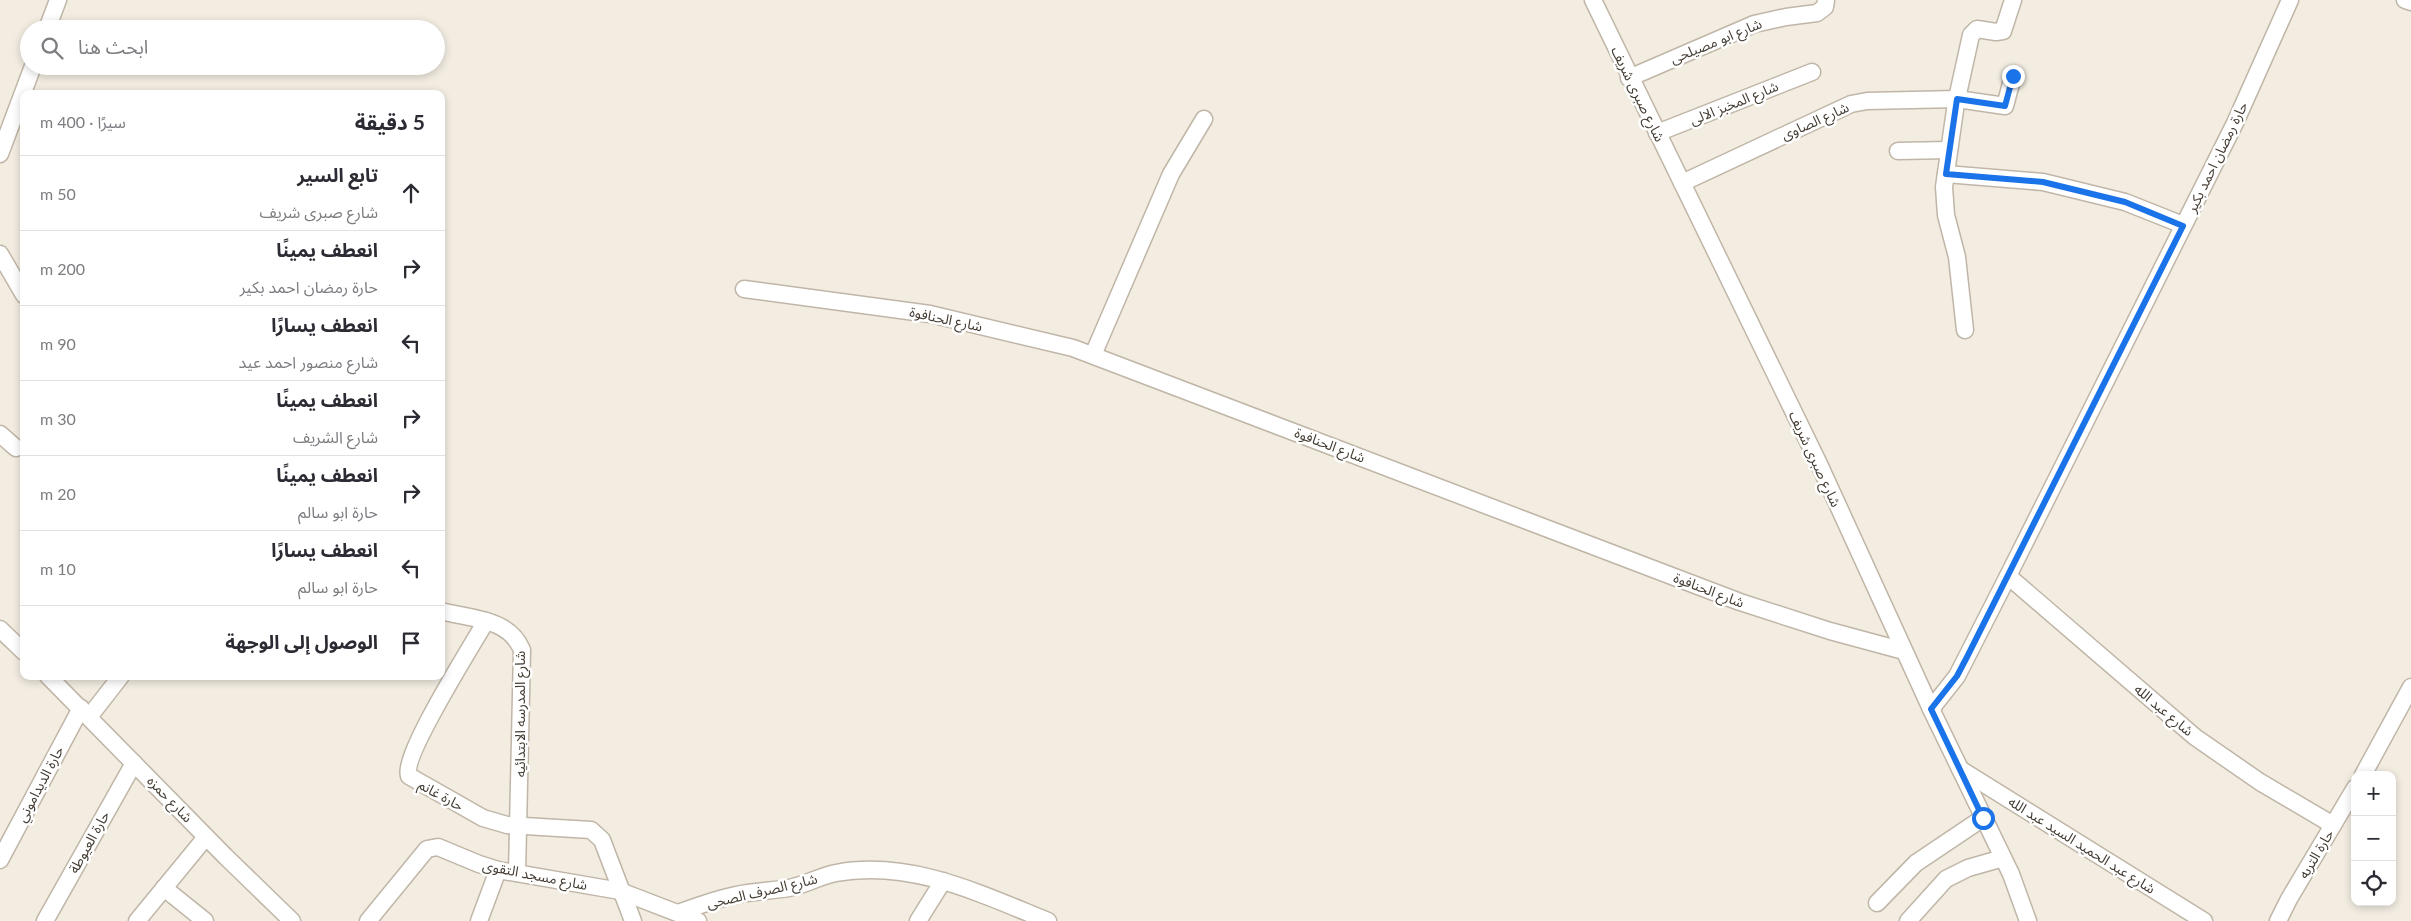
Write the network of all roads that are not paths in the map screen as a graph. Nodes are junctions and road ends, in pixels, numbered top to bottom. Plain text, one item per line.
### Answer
1 (58, 0) edge
2 (1826, 0) edge
3 (2013, 0) edge
4 (2290, 0) edge
5 (2405, 0) edge
6 (1596, 1) edge
7 (2411, 2) edge
8 (50, 20) edge
9 (1812, 72) dead end
10 (30, 75) edge
11 (2013, 76) dead end
12 (1629, 78) junction
13 (24, 90) edge
14 (1957, 99) junction
15 (20, 101) edge
16 (1204, 118) dead end
17 (1657, 133) junction
18 (1949, 150) junction
19 (1898, 151) dead end
20 (0, 154) edge
21 (1946, 174) junction
22 (1682, 184) junction
23 (2183, 226) junction
24 (0, 254) edge
25 (20, 288) edge
26 (744, 289) dead end
27 (1965, 330) dead end
28 (1093, 355) junction
29 (0, 434) edge
30 (16, 448) dead end
31 (2008, 576) junction
32 (445, 612) edge
33 (486, 621) junction
34 (1, 632) edge
35 (20, 649) edge
36 (1904, 651) junction
37 (52, 680) edge
38 (117, 680) edge
39 (2411, 687) edge
40 (1931, 709) junction
41 (85, 712) junction
42 (134, 763) junction
43 (1960, 769) junction
44 (2364, 771) edge
45 (2351, 795) edge
46 (1983, 818) junction
47 (2334, 825) junction
48 (519, 826) junction
49 (206, 837) junction
50 (2003, 858) junction
51 (0, 860) edge
52 (498, 870) junction
53 (517, 874) junction
54 (943, 881) junction
55 (164, 888) junction
56 (620, 891) junction
57 (1877, 904) dead end
58 (678, 913) junction
59 (626, 919) edge
60 (45, 921) edge
61 (137, 921) edge
62 (205, 921) edge
63 (292, 921) edge
64 (368, 921) edge
65 (479, 921) edge
66 (698, 921) edge
67 (918, 921) edge
68 (1048, 921) edge
69 (1908, 921) edge
70 (2028, 921) edge
71 (2204, 921) edge
72 (2278, 921) edge

1 - 8 street
2 - 12 street, شارع ابو مصيلحى
3 - 14 street
4 - 23 street, حارة رمضان احمد بكير
5 - 7 street
6 - 12 street, شارع صبرى شريف
9 - 17 street, شارع المخبز الالى
10 - 13 street
11 - 14 street, شارع الصاوى
12 - 17 street, شارع صبرى شريف
14 - 18 street
14 - 22 street, شارع الصاوى
15 - 20 street
16 - 28 street
17 - 22 street, شارع صبرى شريف
18 - 19 street
18 - 21 street
21 - 23 street
21 - 27 street
22 - 36 street, شارع صبرى شريف
23 - 31 street, حارة رمضان احمد بكير
24 - 25 street
26 - 28 street, شارع الحنافوة
28 - 36 street, شارع الحنافوة
29 - 30 street
31 - 40 street, حارة رمضان احمد بكير
31 - 47 street, شارع عبد الله
32 - 33 street, شارع المدرسه الابتدائيه
33 - 48 street, شارع المدرسه الابتدائيه
33 - 48 street, حارة غانم
34 - 35 street
36 - 40 street, شارع صبرى شريف
37 - 41 street, شارع حمزه
38 - 41 street, حارة الديداموني
39 - 44 street
40 - 43 street, شارع صبرى شريف
41 - 42 street, شارع حمزه
41 - 51 street, حارة الديداموني
42 - 49 street, شارع حمزه
42 - 60 street, حارة العيوطة
43 - 46 street, شارع صبرى شريف
43 - 71 street, شارع عبد الحميد السيد عبد الله
45 - 47 street, حارة التربه
46 - 50 street, شارع صبرى شريف
46 - 57 street
47 - 72 street, حارة التربه
48 - 53 street, شارع المدرسه الابتدائيه
48 - 56 street, حارة غانم
49 - 55 street
49 - 63 street, شارع حمزه
50 - 69 street
50 - 70 street, شارع صبرى شريف
52 - 53 street, شارع مسجد التقوى
52 - 64 street, شارع مسجد التقوى
52 - 65 street
53 - 56 street, شارع مسجد التقوى
54 - 58 street, شارع الصرف الصحى
54 - 67 street
54 - 68 street, شارع الصرف الصحى
55 - 61 street
55 - 62 street
56 - 58 street, شارع مسجد التقوى
56 - 59 street
58 - 66 street, شارع مسجد التقوى

